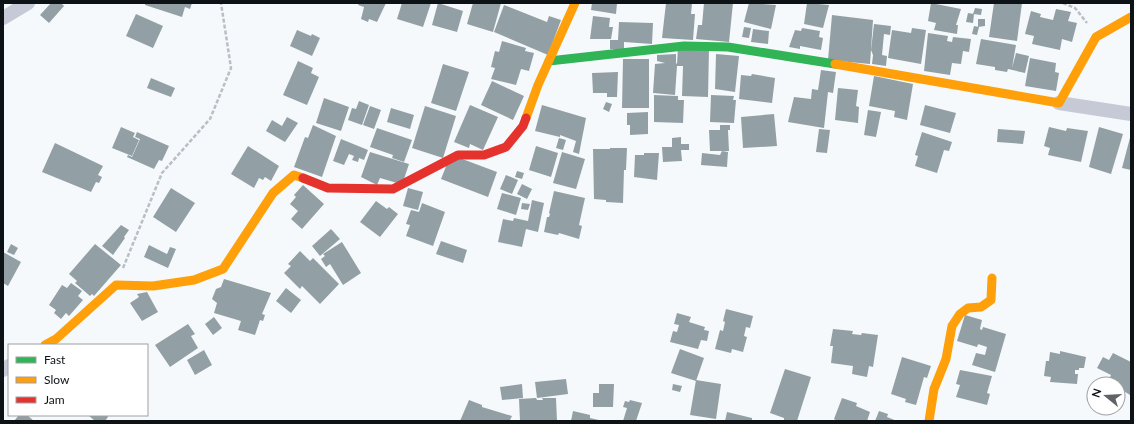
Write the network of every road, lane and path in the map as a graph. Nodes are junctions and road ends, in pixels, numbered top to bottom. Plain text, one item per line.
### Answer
1 (28, 3) edge
2 (221, 3) edge
3 (575, 3) edge
4 (1063, 3) edge
5 (1131, 17) edge
6 (3, 18) edge
7 (1096, 37) junction
8 (549, 61) junction
9 (1059, 103) junction
10 (1131, 114) edge
11 (992, 278) dead end
12 (116, 286) junction
13 (47, 344) edge
14 (929, 421) edge

1 - 6 street
2 - 12 path
3 - 8 street
4 - 7 path
5 - 7 street
7 - 9 street
8 - 9 street
8 - 12 street
9 - 10 street
11 - 14 street
12 - 13 street

